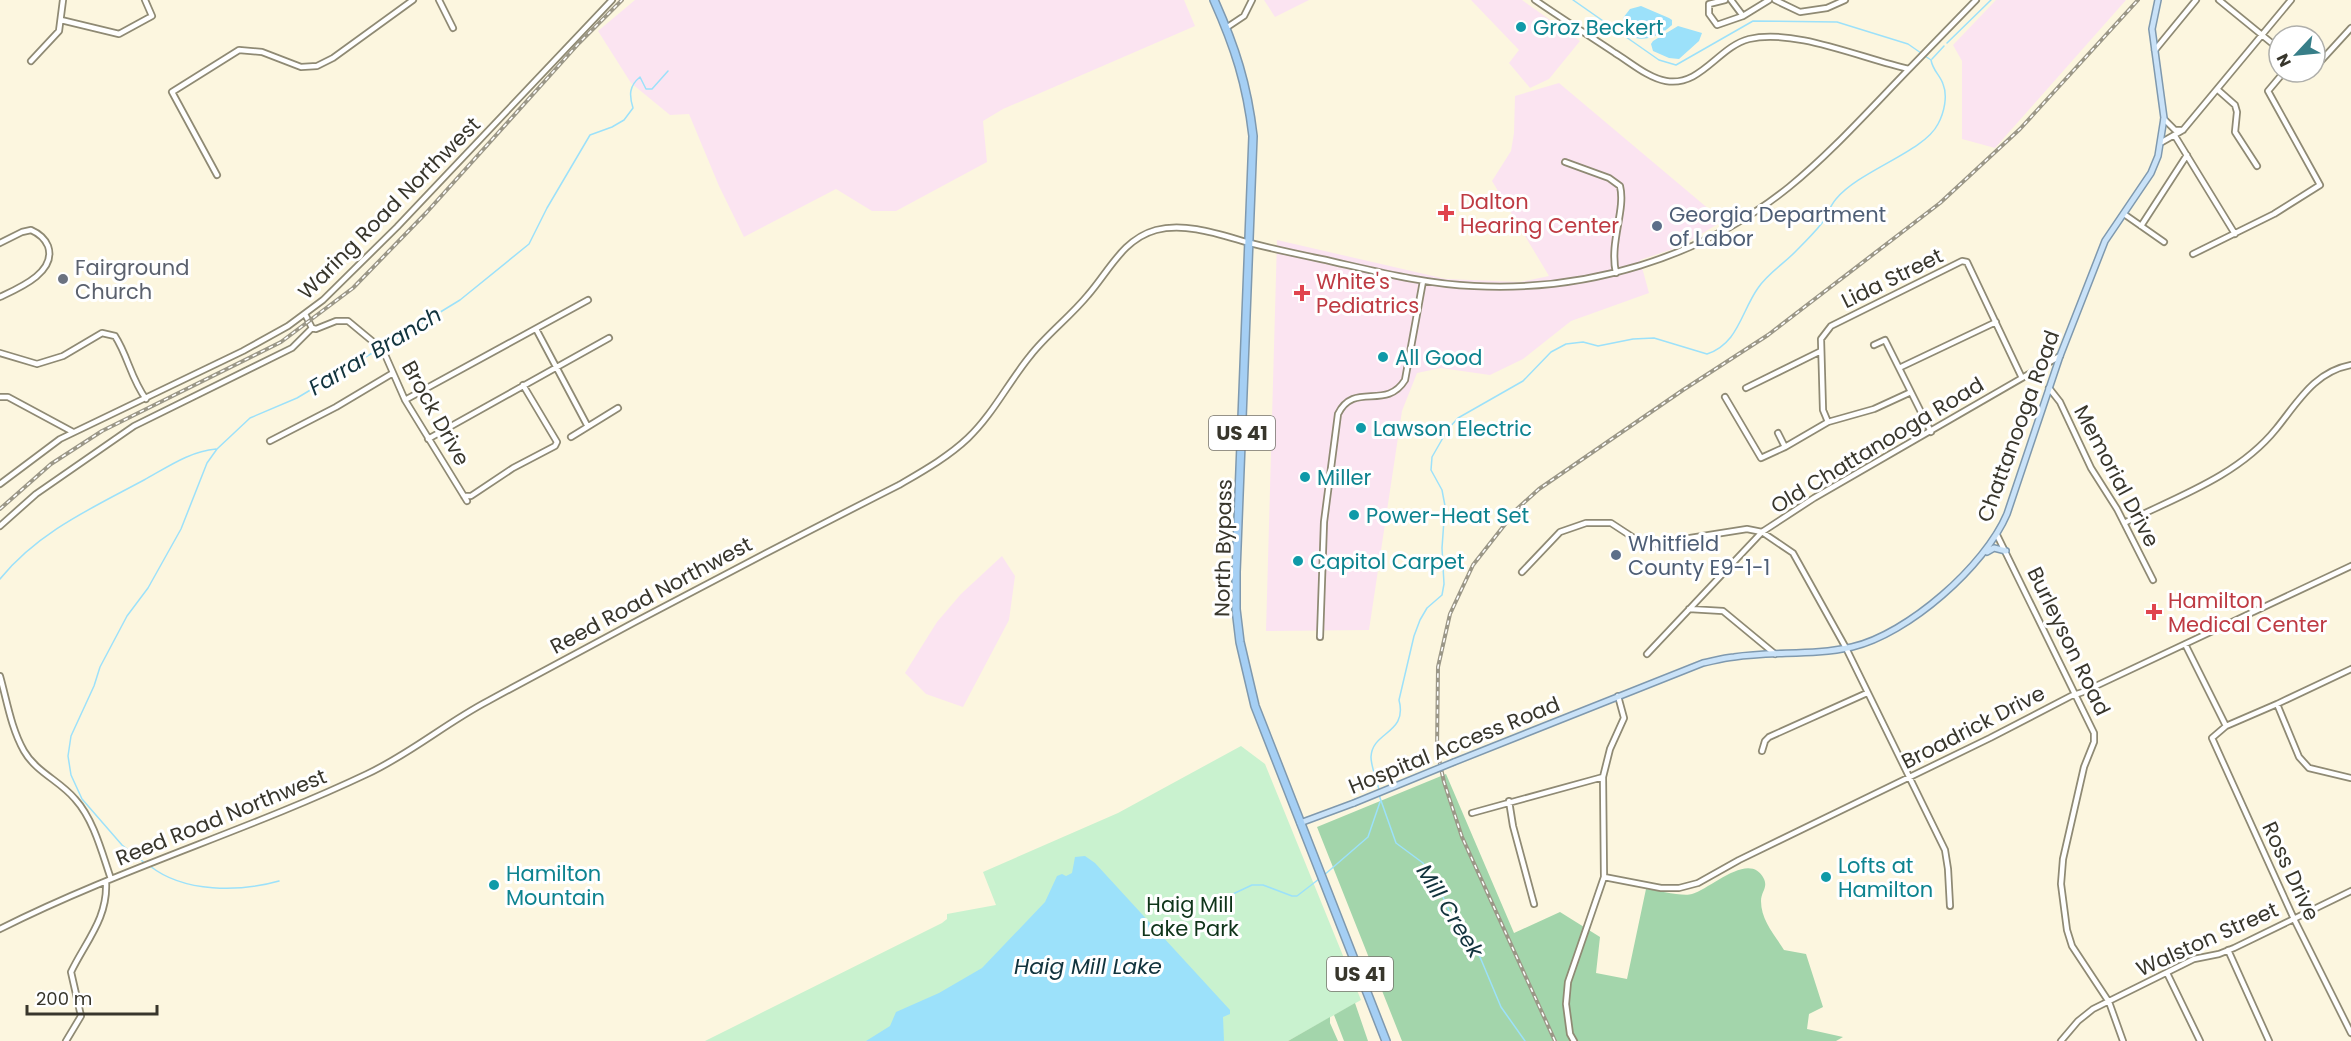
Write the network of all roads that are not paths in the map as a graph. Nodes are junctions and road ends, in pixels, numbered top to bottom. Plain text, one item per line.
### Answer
1 (63, 0) edge
2 (145, 0) edge
3 (413, 0) edge
4 (439, 0) edge
5 (612, 0) edge
6 (1214, 0) edge
7 (1252, 0) edge
8 (1535, 0) edge
9 (1725, 0) edge
10 (1731, 0) edge
11 (1769, 0) edge
12 (1775, 0) edge
13 (1845, 0) edge
14 (1976, 0) edge
15 (2158, 0) edge
16 (2196, 0) edge
17 (2219, 0) edge
18 (2291, 0) edge
19 (1743, 16) junction
20 (61, 20) junction
21 (453, 28) dead end
22 (1226, 28) junction
23 (2351, 28) edge
24 (2263, 34) junction
25 (2267, 38) edge
26 (2155, 50) junction
27 (2327, 55) edge
28 (32, 61) dead end
29 (1908, 69) junction
30 (2274, 84) edge
31 (2218, 90) junction
32 (2164, 118) junction
33 (2183, 130) junction
34 (2175, 136) junction
35 (2162, 142) junction
36 (2187, 156) junction
37 (1565, 162) dead end
38 (2257, 166) dead end
39 (217, 175) dead end
40 (2124, 214) junction
41 (2141, 226) junction
42 (2235, 234) junction
43 (1250, 242) junction
44 (2164, 242) dead end
45 (0, 243) edge
46 (2193, 254) dead end
47 (1616, 273) junction
48 (1424, 281) junction
49 (0, 297) edge
50 (588, 300) dead end
51 (305, 314) junction
52 (1996, 322) junction
53 (312, 328) junction
54 (536, 329) junction
55 (609, 338) dead end
56 (1874, 345) dead end
57 (1821, 351) junction
58 (0, 352) edge
59 (2060, 356) junction
60 (2351, 364) edge
61 (555, 366) junction
62 (1899, 368) junction
63 (393, 372) junction
64 (2022, 378) junction
65 (523, 385) junction
66 (1746, 388) dead end
67 (2049, 388) junction
68 (1911, 392) junction
69 (0, 397) edge
70 (1725, 397) dead end
71 (146, 399) junction
72 (405, 400) junction
73 (618, 408) dead end
74 (1828, 422) junction
75 (587, 425) junction
76 (73, 432) junction
77 (1931, 432) junction
78 (1778, 433) dead end
79 (571, 436) dead end
80 (428, 439) junction
81 (270, 441) dead end
82 (1785, 447) junction
83 (0, 484) edge
84 (2124, 523) junction
85 (0, 526) edge
86 (1762, 532) junction
87 (1997, 535) junction
88 (2006, 551) junction
89 (1983, 555) junction
90 (2351, 566) edge
91 (1522, 572) dead end
92 (2153, 580) dead end
93 (1689, 609) junction
94 (1320, 637) dead end
95 (2185, 644) junction
96 (1846, 648) junction
97 (1647, 654) dead end
98 (1775, 654) junction
99 (2351, 669) edge
100 (0, 676) edge
101 (1867, 693) junction
102 (2076, 694) junction
103 (1618, 696) junction
104 (2277, 704) junction
105 (2226, 726) junction
106 (1762, 751) dead end
107 (1603, 777) junction
108 (1909, 777) junction
109 (2351, 778) edge
110 (1509, 801) junction
111 (1472, 813) dead end
112 (1300, 823) junction
113 (1604, 877) junction
114 (109, 880) junction
115 (2351, 891) edge
116 (1534, 904) dead end
117 (1950, 906) dead end
118 (2295, 919) junction
119 (0, 929) edge
120 (2228, 950) junction
121 (2167, 974) junction
122 (2109, 1002) junction
123 (2351, 1033) edge
124 (66, 1041) edge
125 (1386, 1041) edge
126 (1574, 1041) edge
127 (2061, 1041) edge
128 (2123, 1041) edge
129 (2200, 1041) edge
130 (2269, 1041) edge

1 - 20 street
2 - 20 street
3 - 39 street
4 - 21 street
5 - 51 street, Waring Road Northwest
6 - 22 highway, North Bypass / US 41
7 - 22 street
8 - 29 street
9 - 19 street
10 - 19 street
11 - 19 street
12 - 13 street
14 - 29 street, Reed Road Northwest
15 - 26 main road, Chattanooga Road
16 - 26 street
17 - 24 street
18 - 24 street
20 - 28 street
22 - 43 highway, North Bypass / US 41
23 - 27 street
24 - 25 street
24 - 31 street
26 - 32 main road, Chattanooga Road
29 - 47 street, Reed Road Northwest
30 - 42 street
31 - 33 street
31 - 38 street
32 - 33 street
32 - 35 main road, Chattanooga Road
33 - 34 street
34 - 35 street
34 - 36 street
35 - 40 main road, Chattanooga Road
36 - 41 street
36 - 42 street
37 - 47 street
40 - 41 street
40 - 59 main road, Chattanooga Road
41 - 44 street
42 - 46 street
43 - 48 street, Reed Road Northwest
43 - 112 highway, North Bypass / US 41
43 - 114 street, Reed Road Northwest
45 - 49 street
47 - 48 street, Reed Road Northwest
48 - 94 street
50 - 54 street
51 - 53 street
51 - 71 street, Waring Road Northwest
52 - 57 street, Lida Street
52 - 62 street
52 - 64 street
53 - 63 street, Brock Drive
53 - 85 street
54 - 61 street
54 - 72 street
55 - 61 street
56 - 62 street
57 - 66 street
57 - 74 street
58 - 71 street
59 - 64 street, Old Chattanooga Road
59 - 67 main road, Chattanooga Road
60 - 84 street
61 - 65 street
61 - 75 street
62 - 68 street
63 - 72 street, Brock Drive
63 - 81 street
64 - 77 street, Old Chattanooga Road
65 - 80 street
65 - 80 street, Brock Drive
67 - 84 street, Memorial Drive
67 - 87 main road, Chattanooga Road
68 - 74 street
68 - 77 street
69 - 76 street
70 - 82 street
71 - 76 street, Waring Road Northwest
72 - 80 street, Brock Drive
73 - 75 street
74 - 82 street
75 - 79 street
76 - 83 street, Waring Road Northwest
77 - 86 street, Old Chattanooga Road
78 - 82 street
84 - 92 street, Memorial Drive
86 - 91 street
86 - 93 street, Old Chattanooga Road
86 - 96 street
87 - 88 street, Burleyson Road
87 - 89 main road, Chattanooga Road
88 - 89 main road
88 - 102 street, Burleyson Road
89 - 96 main road, Chattanooga Road
90 - 95 street, Broadrick Drive
93 - 97 street, Old Chattanooga Road
93 - 98 street
95 - 102 street, Broadrick Drive
95 - 105 street
96 - 98 main road, Chattanooga Road
96 - 101 street
98 - 103 main road, Chattanooga Road
99 - 104 street
100 - 114 street
101 - 106 street
101 - 108 street
102 - 108 street, Broadrick Drive
102 - 122 street, Burleyson Road
103 - 107 street
103 - 112 main road, Hospital Access Road, bridge
104 - 105 street
104 - 109 street
105 - 118 street, Ross Drive
107 - 110 street
107 - 113 street
108 - 113 street, Broadrick Drive
108 - 117 street
110 - 111 street
110 - 116 street
112 - 125 highway, North Bypass / US 41
113 - 126 street
114 - 119 street, Reed Road Northwest
114 - 124 street
115 - 118 street, Walston Street
118 - 120 street, Walston Street
118 - 123 street, Ross Drive
120 - 121 street, Walston Street
120 - 130 street
121 - 122 street, Walston Street
121 - 129 street
122 - 127 street, Walston Street
122 - 128 street, Burleyson Road

